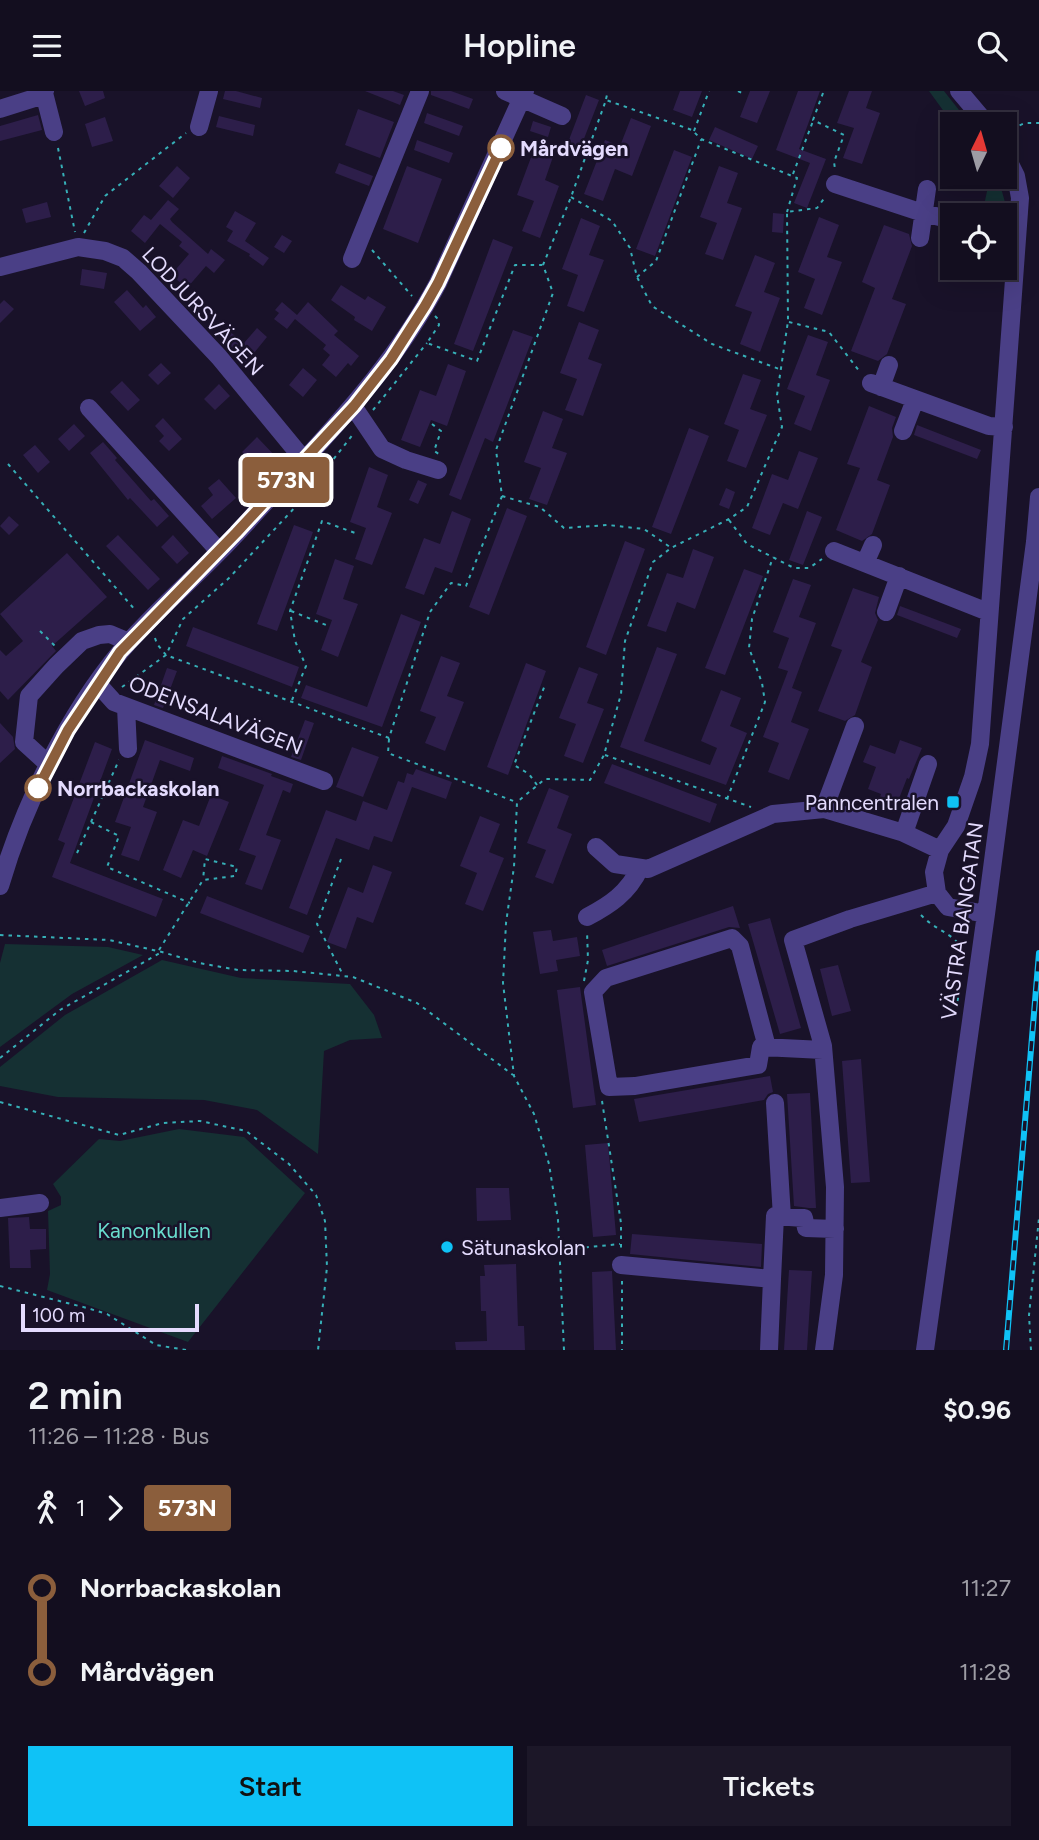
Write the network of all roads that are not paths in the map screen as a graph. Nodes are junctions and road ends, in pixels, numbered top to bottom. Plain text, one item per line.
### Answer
1 (209, 91) edge
2 (420, 91) edge
3 (505, 91) edge
4 (959, 91) edge
5 (44, 92) edge
6 (524, 95) edge
7 (0, 109) edge
8 (977, 112) edge
9 (562, 116) dead end
10 (199, 127) road end
11 (54, 132) road end
12 (1017, 182) edge
13 (835, 184) road end
14 (927, 189) dead end
15 (1017, 211) edge
16 (923, 213) junction
17 (940, 217) edge
18 (920, 238) dead end
19 (352, 259) dead end
20 (0, 267) edge
21 (1010, 280) edge
22 (889, 365) dead end
23 (915, 400) junction
24 (354, 406) junction
25 (89, 408) dead end
26 (1004, 427) junction
27 (903, 431) dead end
28 (304, 460) junction
29 (441, 463) road end
30 (1039, 497) edge
31 (873, 545) dead end
32 (219, 551) junction
33 (834, 551) road end
34 (865, 563) junction
35 (899, 576) junction
36 (886, 612) dead end
37 (988, 612) junction
38 (129, 642) junction
39 (97, 683) junction
40 (126, 707) junction
41 (855, 726) dead end
42 (128, 744) road end
43 (929, 764) dead end
44 (48, 765) junction
45 (324, 781) dead end
46 (824, 809) junction
47 (904, 833) junction
48 (596, 847) dead end
49 (940, 849) junction
50 (640, 869) junction
51 (0, 885) edge
52 (937, 893) junction
53 (986, 914) junction
54 (587, 917) road end
55 (767, 1047) junction
56 (823, 1050) junction
57 (775, 1103) dead end
58 (40, 1203) dead end
59 (0, 1208) edge
60 (782, 1217) junction
61 (835, 1229) junction
62 (621, 1265) road end
63 (772, 1279) junction
64 (769, 1350) edge
65 (824, 1350) edge
66 (925, 1350) edge

1 - 10 street
2 - 19 street
3 - 6 street
4 - 8 street
5 - 7 street
5 - 11 street
6 - 9 street
6 - 24 street, ODENSALAVÄGEN
12 - 15 street
13 - 16 street
14 - 16 street
16 - 17 street
16 - 18 street
20 - 28 street, LODJURSVÄGEN
21 - 26 street
22 - 23 street
23 - 26 street
23 - 27 street
24 - 28 street, ODENSALAVÄGEN
24 - 29 street
25 - 32 street
26 - 37 street
28 - 32 street, ODENSALAVÄGEN
30 - 53 street, VÄSTRA BANGATAN
31 - 34 street
32 - 38 street, ODENSALAVÄGEN
33 - 34 street
34 - 35 street
35 - 36 street
35 - 37 street
37 - 49 street
38 - 39 street, ODENSALAVÄGEN
38 - 44 street
39 - 40 street, ODENSALAVÄGEN
39 - 44 street, ODENSALAVÄGEN
40 - 42 street
40 - 45 street, ODENSALAVÄGEN
41 - 46 street
43 - 47 street
44 - 51 street, ODENSALAVÄGEN
46 - 47 street
46 - 50 street
47 - 49 street
48 - 50 street
49 - 52 street
50 - 54 street
52 - 53 street
52 - 56 street
53 - 66 street, VÄSTRA BANGATAN
55 - 55 street
55 - 56 street
56 - 61 street
57 - 60 street
58 - 59 street
60 - 61 street
60 - 63 street
61 - 65 street
62 - 63 street
63 - 64 street

